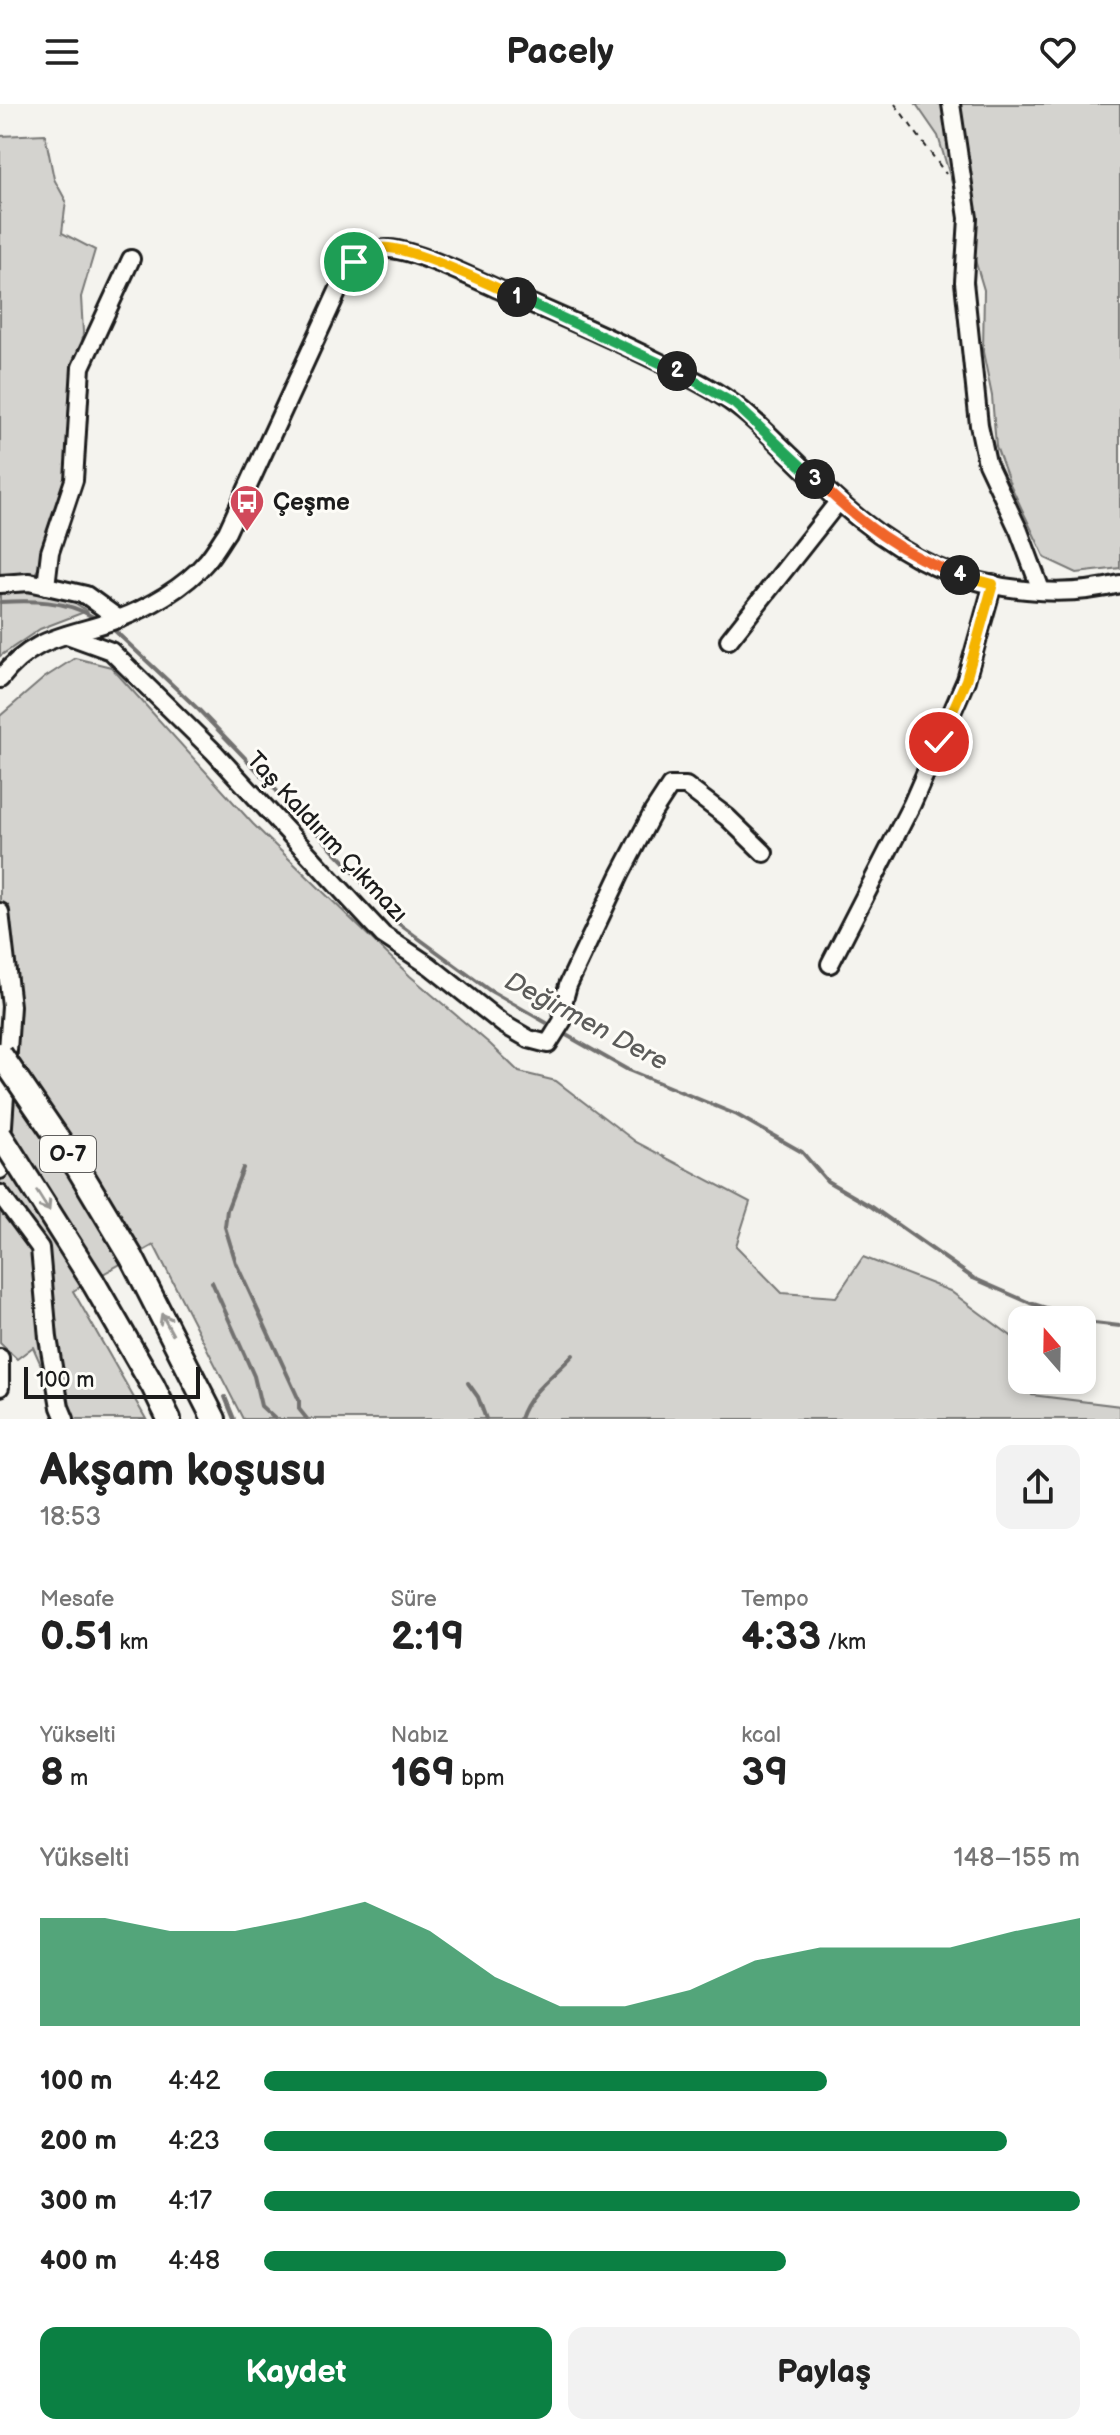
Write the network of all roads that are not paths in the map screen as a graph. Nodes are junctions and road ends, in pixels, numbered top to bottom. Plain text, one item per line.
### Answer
1 (951, 104) edge
2 (131, 259) dead end
3 (838, 502) junction
4 (0, 584) edge
5 (993, 584) junction
6 (1120, 584) edge
7 (46, 586) junction
8 (1041, 590) junction
9 (119, 619) junction
10 (67, 635) junction
11 (729, 640) dead end
12 (0, 679) edge
13 (764, 853) dead end
14 (0, 912) edge
15 (830, 964) dead end
16 (0, 1054) edge
17 (0, 1135) edge
18 (0, 1170) edge
19 (0, 1194) edge
20 (0, 1358) edge
21 (0, 1369) edge
22 (0, 1387) edge
23 (65, 1419) edge
24 (169, 1419) edge
25 (214, 1419) edge

1 - 8 street
2 - 7 street
3 - 5 street
3 - 9 street
3 - 11 street
4 - 7 street
5 - 8 street
5 - 15 street
6 - 8 street
7 - 9 street
9 - 10 street
10 - 12 street
10 - 13 street, Taş Kaldırım Çıkmazı
14 - 18 street
25 -> 16 highway, O-7, bridge
17 -> 24 highway, O-7, bridge
19 - 23 street
20 - 21 street
21 - 22 street

